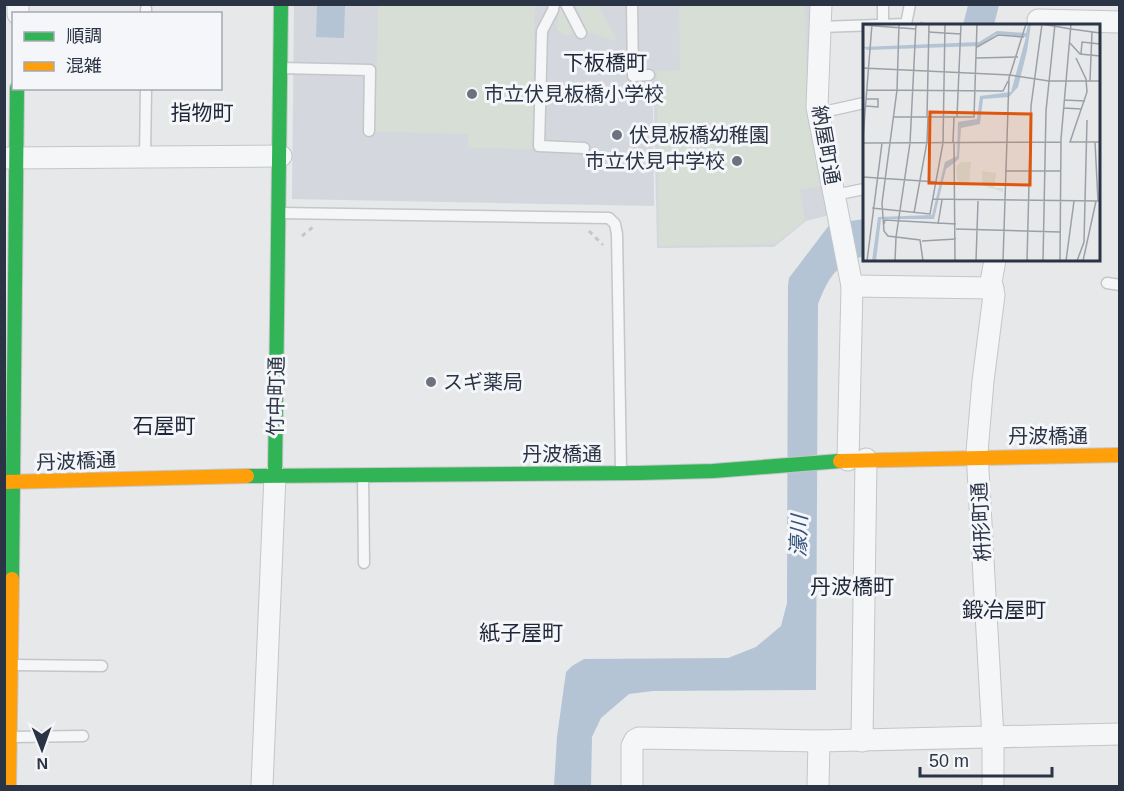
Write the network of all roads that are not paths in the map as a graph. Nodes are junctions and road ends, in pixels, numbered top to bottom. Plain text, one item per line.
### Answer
1 (281, 4) edge
2 (554, 4) edge
3 (566, 4) edge
4 (632, 4) edge
5 (821, 4) edge
6 (883, 4) edge
7 (910, 4) edge
8 (1038, 17) edge
9 (1119, 22) edge
10 (883, 24) edge
11 (906, 24) edge
12 (863, 26) edge
13 (820, 27) junction
14 (581, 33) dead end
15 (281, 68) junction
16 (650, 75) dead end
17 (17, 90) edge
18 (146, 90) edge
19 (863, 104) edge
20 (819, 113) junction
21 (369, 131) dead end
22 (584, 148) dead end
23 (281, 156) junction
24 (145, 157) junction
25 (11, 158) edge
26 (863, 190) edge
27 (837, 204) junction
28 (280, 213) junction
29 (995, 261) edge
30 (851, 280) junction
31 (1107, 283) dead end
32 (1119, 285) edge
33 (993, 288) junction
34 (1119, 455) edge
35 (977, 456) junction
36 (847, 460) junction
37 (621, 473) junction
38 (275, 475) junction
39 (363, 475) junction
40 (9, 482) edge
41 (364, 563) dead end
42 (11, 665) junction
43 (102, 666) dead end
44 (1119, 734) edge
45 (83, 736) dead end
46 (9, 737) junction
47 (993, 738) junction
48 (819, 741) junction
49 (862, 741) junction
50 (9, 786) edge
51 (262, 786) edge
52 (632, 786) edge
53 (818, 786) edge
54 (993, 786) edge

1 - 15 street, 竹中町通
2 - 22 lane
3 - 14 lane
4 - 16 lane
5 - 13 street, 納屋町通
6 - 10 lane
7 - 11 lane
8 - 9 street
12 - 13 lane
13 - 20 street, 納屋町通
15 - 21 lane
15 - 23 street, 竹中町通
17 - 25 street
18 - 24 lane
19 - 20 lane
20 - 27 street, 納屋町通
23 - 24 street
23 - 28 street, 竹中町通
24 - 25 street
25 - 40 street
26 - 27 lane
27 - 30 street, 納屋町通
28 - 37 lane
28 - 38 street, 竹中町通
29 - 33 street, 枡形町通
30 - 33 street
30 - 36 street
31 - 32 lane
33 - 35 street, 枡形町通
34 - 35 street, 丹波橋通
35 - 36 street, 丹波橋通
35 - 47 street, 枡形町通
36 - 37 street, 丹波橋通
36 - 49 street
37 - 39 street, 丹波橋通
38 - 39 street, 丹波橋通
38 - 40 street, 丹波橋通
38 - 51 street, 竹中町通
39 - 41 lane
40 - 42 street
42 - 43 lane
42 - 46 street
44 - 47 street
45 - 46 lane
46 - 50 street
47 - 49 street
47 - 54 street, 枡形町通
48 - 49 street
48 - 52 street
48 - 53 street

